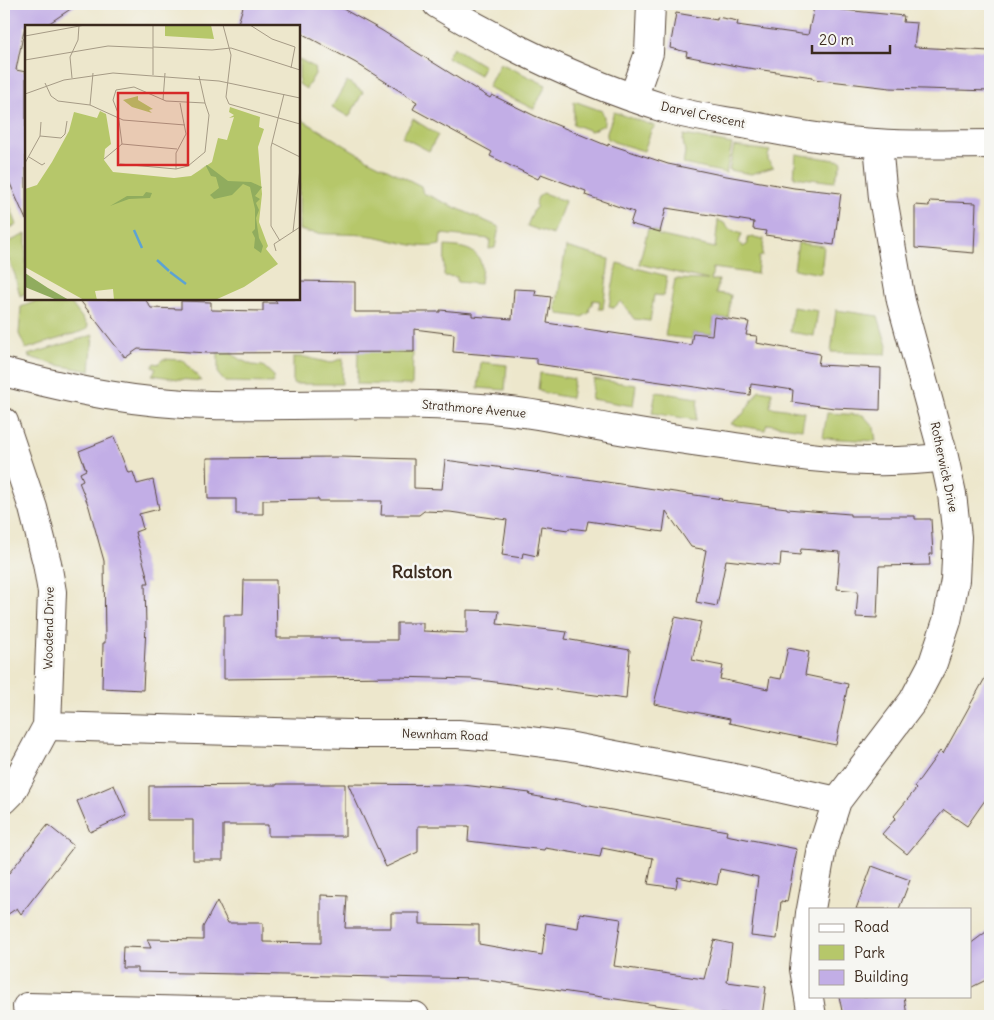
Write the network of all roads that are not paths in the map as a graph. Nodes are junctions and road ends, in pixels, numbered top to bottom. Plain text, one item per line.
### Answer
1 (436, 4) edge
2 (651, 4) edge
3 (633, 98) junction
4 (878, 144) junction
5 (990, 144) edge
6 (4, 372) edge
7 (4, 422) edge
8 (944, 458) junction
9 (47, 726) junction
10 (4, 800) edge
11 (837, 801) junction
12 (811, 908) edge
13 (809, 922) edge
14 (27, 1007) dead end
15 (415, 1016) edge
16 (812, 1016) edge

1 - 3 street, Darvel Crescent
2 - 3 street
3 - 4 street, Darvel Crescent
4 - 5 street, Darvel Crescent
4 - 8 street, Rotherwick Drive
6 - 8 street, Strathmore Avenue
7 - 9 street, Woodend Drive
8 - 11 street, Rotherwick Drive
9 - 10 street, Woodend Drive
9 - 11 street, Newnham Road
11 - 12 street, Rotherwick Drive
13 - 16 street
14 - 15 street

